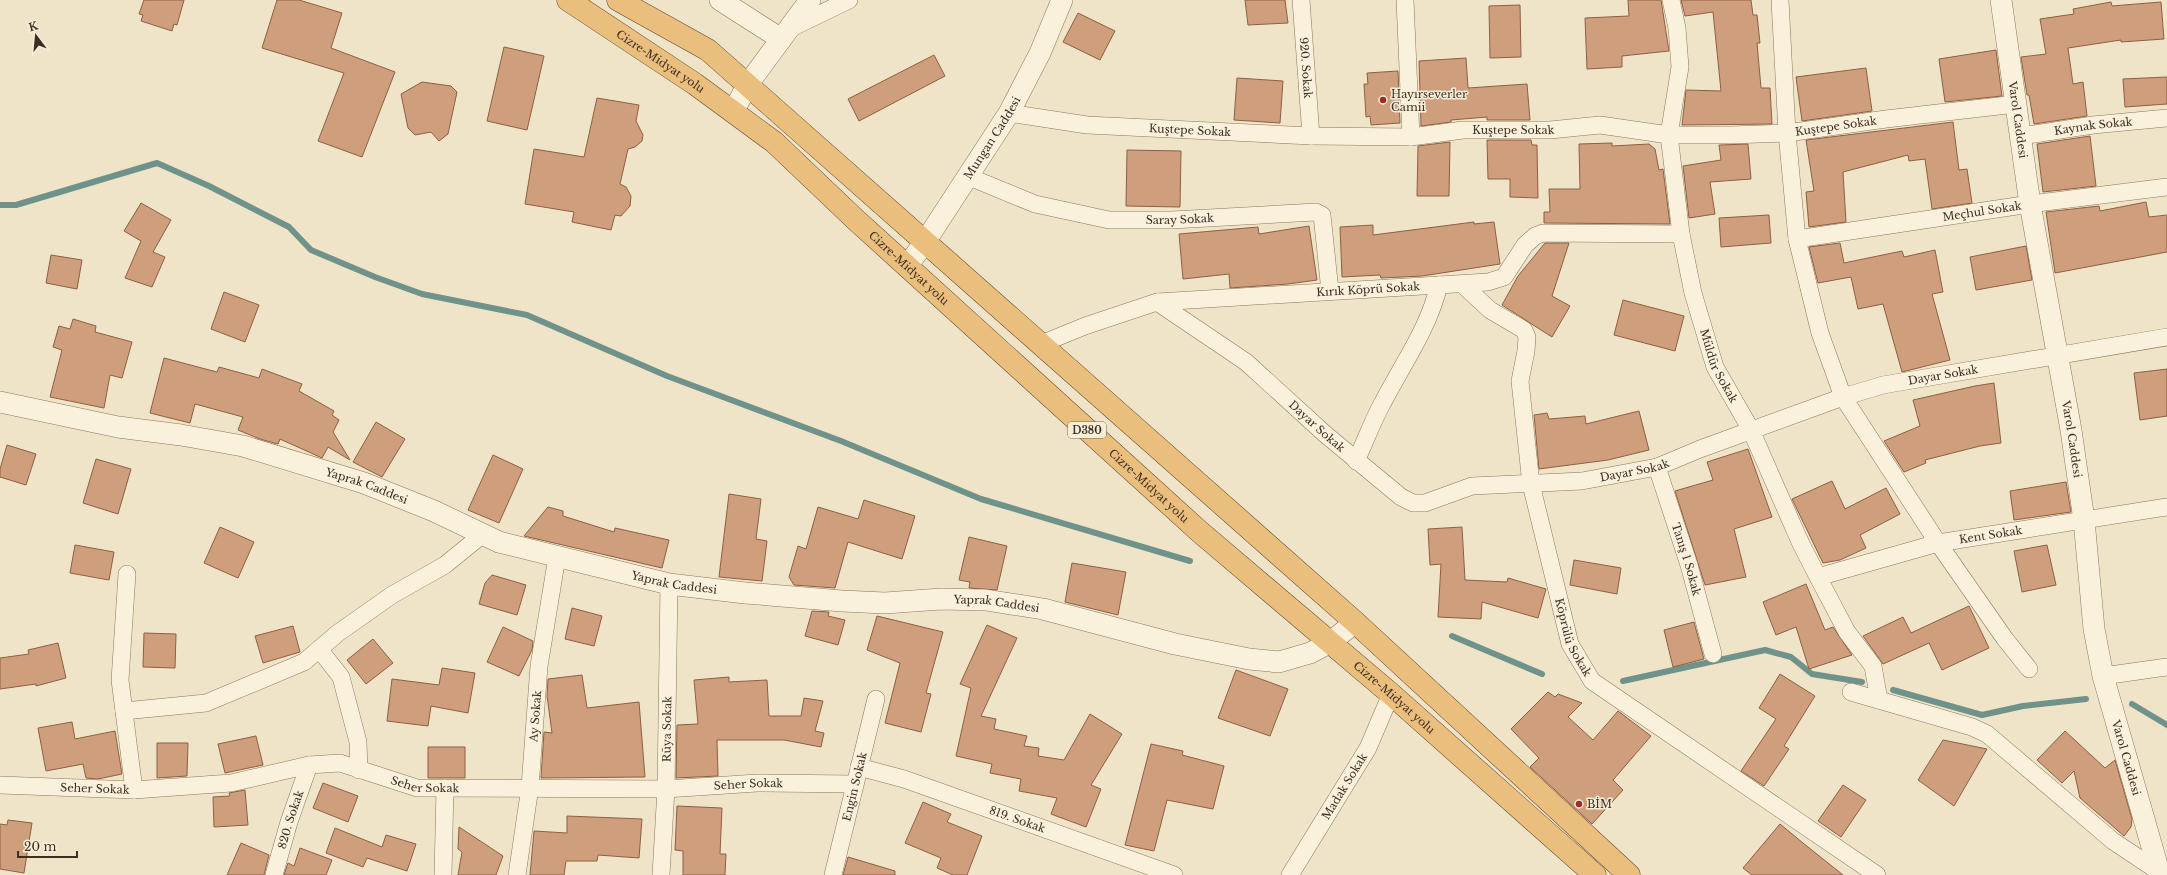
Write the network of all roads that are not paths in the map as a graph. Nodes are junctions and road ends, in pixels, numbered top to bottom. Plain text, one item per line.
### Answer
1 (568, 0) edge
2 (618, 0) edge
3 (720, 0) edge
4 (810, 0) edge
5 (849, 0) edge
6 (1062, 0) edge
7 (1301, 0) edge
8 (1405, 0) edge
9 (1671, 0) edge
10 (1780, 0) edge
11 (2001, 0) edge
12 (785, 34) junction
13 (748, 84) junction
14 (2016, 104) junction
15 (733, 112) junction
16 (1009, 113) junction
17 (2167, 118) edge
18 (1787, 133) junction
19 (1669, 135) junction
20 (1311, 136) junction
21 (2020, 136) junction
22 (1411, 137) junction
23 (967, 176) junction
24 (2167, 187) edge
25 (2030, 204) junction
26 (1681, 234) junction
27 (1797, 239) junction
28 (925, 242) junction
29 (907, 266) junction
30 (1462, 284) junction
31 (1439, 285) junction
32 (1330, 291) junction
33 (1157, 302) junction
34 (2167, 337) edge
35 (1041, 344) junction
36 (2056, 355) junction
37 (1843, 397) junction
38 (0, 402) edge
39 (1750, 430) junction
40 (1356, 460) junction
41 (1657, 466) junction
42 (1531, 484) junction
43 (2167, 507) edge
44 (2084, 520) junction
45 (483, 534) junction
46 (1938, 542) junction
47 (557, 557) junction
48 (127, 574) dead end
49 (1818, 577) junction
50 (669, 584) junction
51 (1355, 622) junction
52 (1331, 642) junction
53 (319, 649) junction
54 (1714, 654) dead end
55 (2167, 667) edge
56 (2029, 669) dead end
57 (2103, 676) junction
58 (1851, 692) dead end
59 (1391, 694) junction
60 (876, 699) dead end
61 (1879, 700) junction
62 (124, 710) junction
63 (309, 765) junction
64 (859, 767) junction
65 (359, 770) junction
66 (855, 784) junction
67 (0, 786) edge
68 (530, 787) junction
69 (445, 788) junction
70 (134, 790) junction
71 (666, 790) junction
72 (2159, 873) edge
73 (274, 875) edge
74 (443, 875) edge
75 (517, 875) edge
76 (661, 875) edge
77 (833, 875) edge
78 (1174, 875) edge
79 (1290, 875) edge
80 (1595, 875) edge
81 (1629, 875) edge
82 (1877, 875) edge

1 - 15 highway, Cizre-Midyat yolu / D380
2 - 13 highway, D380
3 - 12 street
4 - 12 street
5 - 12 street
6 - 16 street, Mungan Caddesi
7 - 20 street, 920. Sokak
8 - 22 street
9 - 19 street, Müldür Sokak
10 - 18 street
11 - 14 street, Varol Caddesi
12 - 13 street
13 - 15 street
13 - 28 highway, D380
14 - 18 street, Kuştepe Sokak
14 - 21 street, Varol Caddesi
15 - 29 highway, Cizre-Midyat yolu / D380
16 - 20 street, Kuştepe Sokak
16 - 23 street, Mungan Caddesi
17 - 21 street, Kaynak Sokak
18 - 19 street, Kuştepe Sokak
18 - 27 street
19 - 22 street, Kuştepe Sokak
19 - 26 street, Müldür Sokak
20 - 22 street, Kuştepe Sokak
21 - 25 street, Varol Caddesi
23 - 28 street, Mungan Caddesi
23 - 32 street, Saray Sokak
24 - 25 street, Meçhul Sokak
25 - 27 street, Meçhul Sokak
25 - 36 street, Varol Caddesi
26 - 30 street, Kırık Köprü Sokak
26 - 39 street, Müldür Sokak
27 - 37 street
28 - 29 street, Mungan Caddesi
28 - 35 highway, D380
29 - 52 highway, Cizre-Midyat yolu / D380
30 - 31 street, Kırık Köprü Sokak
30 - 42 street, Köprülü Sokak
31 - 32 street, Kırık Köprü Sokak
31 - 40 street
32 - 33 street, Kırık Köprü Sokak
33 - 35 street, Kırık Köprü Sokak
33 - 40 street, Dayar Sokak
34 - 36 street, Dayar Sokak
35 - 51 highway, D380
36 - 37 street, Dayar Sokak
36 - 44 street, Varol Caddesi
37 - 39 street, Dayar Sokak
37 - 46 street
38 - 45 street, Yaprak Caddesi
39 - 41 street, Dayar Sokak
39 - 49 street, Müldür Sokak
40 - 42 street, Dayar Sokak
41 - 42 street, Dayar Sokak
41 - 54 street, Tanış 1 Sokak
42 - 82 street, Köprülü Sokak
43 - 44 street, Kent Sokak
44 - 46 street, Kent Sokak
44 - 57 street, Varol Caddesi
45 - 47 street, Yaprak Caddesi
45 - 53 street
46 - 49 street, Kent Sokak
46 - 56 street
47 - 50 street, Yaprak Caddesi
47 - 68 street, Ay Sokak
48 - 62 street
49 - 61 street, Müldür Sokak
50 - 52 street, Yaprak Caddesi
50 - 71 street, Rüya Sokak
51 - 52 street, Yaprak Caddesi
51 - 81 highway, D380
52 - 59 highway, Cizre-Midyat yolu / D380
53 - 62 street
53 - 65 street
55 - 57 street
57 - 72 street, Varol Caddesi
58 - 61 street
59 - 79 street, Madak Sokak
59 - 80 highway, Cizre-Midyat yolu / D380
60 - 64 street, Engin Sokak
61 - 72 street
62 - 70 street
63 - 65 street, Seher Sokak
63 - 70 street, Seher Sokak
63 - 73 street, 820. Sokak
64 - 66 street, Engin Sokak
64 - 78 street, 819. Sokak
65 - 69 street, Seher Sokak
66 - 71 street, Seher Sokak
66 - 77 street, Engin Sokak
67 - 70 street, Seher Sokak
68 - 69 street, Seher Sokak
68 - 71 street, Seher Sokak
68 - 75 street, Ay Sokak
69 - 74 street
71 - 76 street, Rüya Sokak

